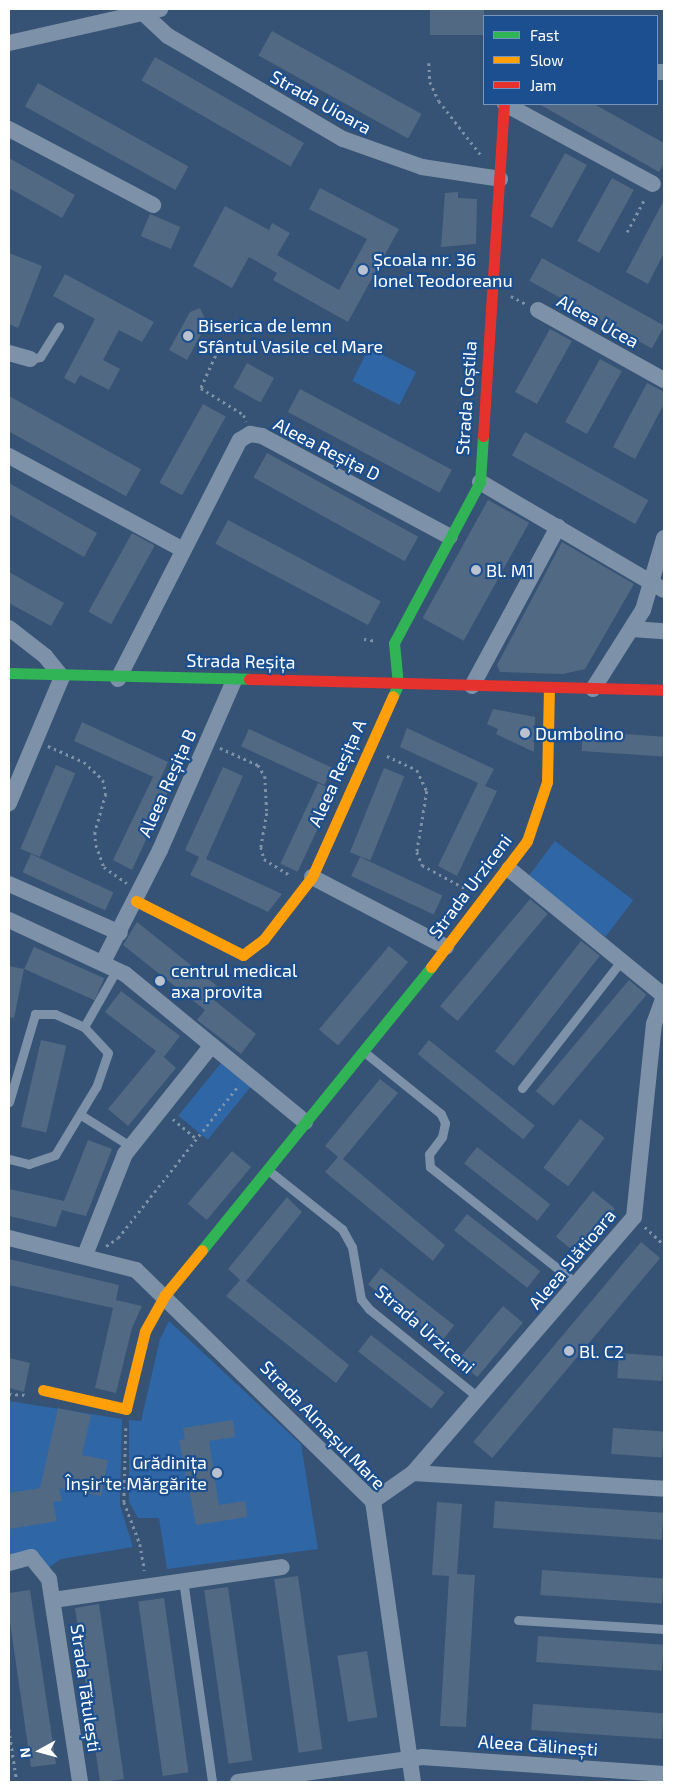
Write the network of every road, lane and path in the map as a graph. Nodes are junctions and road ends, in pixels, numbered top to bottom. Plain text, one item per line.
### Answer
1 (160, 9) edge
2 (144, 12) junction
3 (114, 14) edge
4 (9, 43) edge
5 (429, 63) dead end
6 (505, 105) edge
7 (507, 105) edge
8 (9, 129) edge
9 (500, 179) junction
10 (658, 187) edge
11 (153, 205) dead end
12 (627, 232) dead end
13 (494, 287) junction
14 (538, 310) joint
15 (59, 326) dead end
16 (221, 344) dead end
17 (9, 353) edge
18 (30, 359) joint
19 (664, 380) edge
20 (250, 434) junction
21 (9, 456) edge
22 (480, 482) junction
23 (558, 527) junction
24 (450, 536) junction
25 (664, 538) edge
26 (182, 549) junction
27 (658, 587) edge
28 (9, 628) edge
29 (632, 629) junction
30 (664, 631) edge
31 (9, 673) edge
32 (62, 677) junction
33 (118, 679) junction
34 (234, 681) junction
35 (398, 685) junction
36 (472, 686) junction
37 (549, 688) junction
38 (593, 688) junction
39 (664, 690) edge
40 (35, 740) junction
41 (207, 742) junction
42 (370, 748) junction
43 (9, 803) edge
44 (509, 869) junction
45 (310, 880) junction
46 (9, 884) edge
47 (139, 895) junction
48 (485, 900) junction
49 (9, 920) edge
50 (120, 933) junction
51 (446, 947) junction
52 (622, 960) junction
53 (110, 966) junction
54 (664, 996) edge
55 (84, 1027) junction
56 (212, 1045) junction
57 (363, 1051) junction
58 (247, 1074) junction
59 (522, 1088) dead end
60 (10, 1091) edge
61 (9, 1102) edge
62 (159, 1107) junction
63 (81, 1115) junction
64 (305, 1122) junction
65 (196, 1139) junction
66 (130, 1146) junction
67 (9, 1159) edge
68 (268, 1169) junction
69 (634, 1217) junction
70 (9, 1238) edge
71 (664, 1245) edge
72 (89, 1256) junction
73 (577, 1284) junction
74 (165, 1295) junction
75 (43, 1390) dead end
76 (481, 1399) junction
77 (126, 1409) junction
78 (413, 1473) junction
79 (664, 1489) edge
80 (373, 1501) junction
81 (9, 1563) edge
82 (282, 1567) dead end
83 (183, 1580) junction
84 (147, 1585) junction
85 (53, 1600) junction
86 (518, 1620) dead end
87 (664, 1629) edge
88 (9, 1729) edge
89 (410, 1758) junction
90 (664, 1774) edge
91 (17, 1782) edge
92 (80, 1782) edge
93 (212, 1782) edge
94 (238, 1782) edge
95 (413, 1782) edge

1 - 2 street
2 - 3 street
2 - 9 street, Strada Uioara
3 - 4 street
5 - 9 path
6 - 9 street, Strada Coștila
7 - 10 street
8 - 11 street
9 - 13 street, Strada Coștila
10 - 12 path
13 - 14 path
13 - 22 street, Strada Coștila
14 - 19 street, Aleea Ucea
15 - 18 lane
16 - 20 path
17 - 18 street
20 - 24 street, Aleea Reșița D
20 - 26 street, Aleea Reșița D
21 - 26 street
22 - 23 street
22 - 24 street
23 - 27 street
23 - 36 street
24 - 35 street
25 - 27 street
26 - 33 street, Aleea Reșița D
27 - 29 street
28 - 32 street
29 - 30 street
29 - 38 street
31 - 32 street, Strada Reșița
32 - 33 street, Strada Reșița
32 - 40 street
33 - 34 street, Strada Reșița
34 - 35 street, Strada Reșița
34 - 41 street, Aleea Reșița B
35 - 36 street, Strada Reșița
35 - 42 street, Aleea Reșița A
36 - 37 street, Strada Reșița
37 - 38 street, Strada Reșița
37 - 44 street, Strada Urziceni
38 - 39 street, Strada Reșița
40 - 43 street
40 - 47 path
41 - 45 path
41 - 47 street, Aleea Reșița B
42 - 45 street, Aleea Reșița A
42 - 48 path
44 - 48 street, Strada Urziceni
44 - 52 street, Aleea Slătioara
45 - 47 street
45 - 51 street
46 - 50 street
47 - 50 street, Aleea Reșița B
48 - 51 street, Strada Urziceni
49 - 53 street
50 - 53 street, Aleea Reșița B
51 - 57 street, Strada Urziceni
52 - 54 street, Aleea Slătioara
52 - 59 lane
53 - 55 lane
53 - 56 street
54 - 69 street, Aleea Slătioara
55 - 60 lane
55 - 63 lane
56 - 58 street
56 - 62 street
57 - 64 street, Strada Urziceni
57 - 73 lane
58 - 64 street
58 - 65 path
60 - 61 lane
62 - 65 path
62 - 66 street
63 - 66 lane
63 - 67 lane
64 - 68 street, Strada Urziceni
65 - 72 path
66 - 72 street
68 - 74 street, Strada Urziceni
68 - 76 lane, Strada Urziceni
69 - 71 path
69 - 73 street, Aleea Slătioara
70 - 72 street, Strada Almașul Mare
72 - 74 street, Strada Almașul Mare
73 - 76 street, Aleea Slătioara
74 - 77 street, Strada Urziceni
74 - 80 street, Strada Almașul Mare
75 - 77 street
76 - 78 street, Aleea Slătioara
77 - 84 path
78 - 79 street
78 - 80 street, Aleea Slătioara
80 - 89 street, Strada Almașul Mare
81 - 85 street, Strada Tătulești
82 - 83 street
83 - 84 street
83 - 93 lane
84 - 85 street
85 - 92 street, Strada Tătulești
86 - 87 lane
88 - 91 path
89 - 90 street, Aleea Călinești
89 - 94 street
89 - 95 street, Strada Almașul Mare

